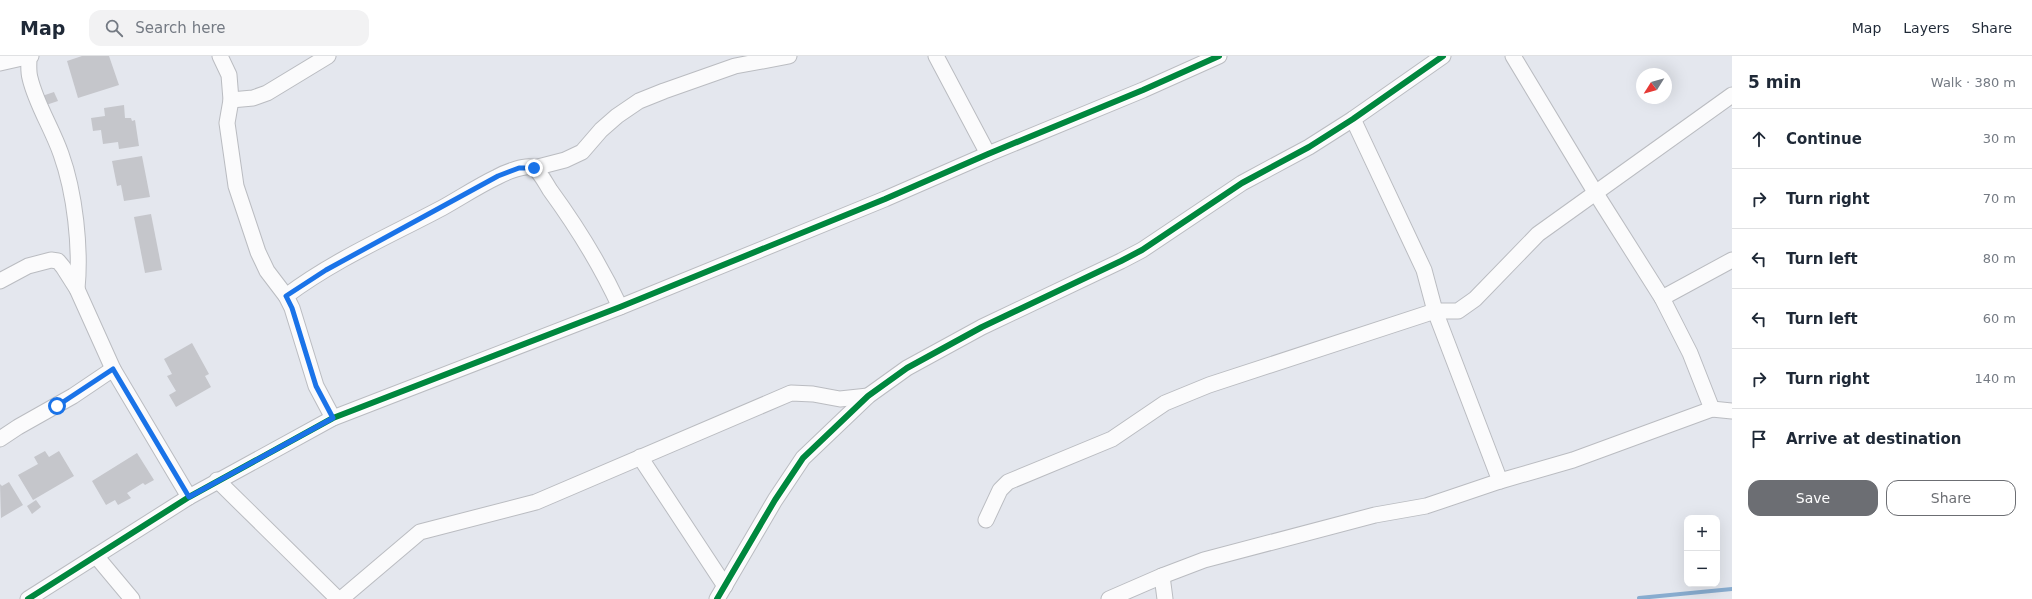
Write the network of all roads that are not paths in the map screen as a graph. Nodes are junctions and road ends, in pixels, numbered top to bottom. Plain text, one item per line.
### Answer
1 (30, 56) edge
2 (220, 56) edge
3 (328, 56) edge
4 (789, 56) edge
5 (936, 56) edge
6 (1219, 56) edge
7 (1443, 56) edge
8 (1513, 56) edge
9 (0, 63) edge
10 (1732, 95) edge
11 (231, 100) junction
12 (1353, 120) junction
13 (988, 154) junction
14 (534, 168) junction
15 (1595, 192) junction
16 (1732, 260) edge
17 (0, 281) edge
18 (77, 289) junction
19 (286, 296) junction
20 (1662, 298) junction
21 (620, 307) junction
22 (1435, 311) junction
23 (113, 369) junction
24 (868, 396) junction
25 (1712, 409) junction
26 (1732, 411) edge
27 (333, 418) junction
28 (0, 440) edge
29 (640, 457) junction
30 (217, 480) junction
31 (1500, 481) junction
32 (189, 497) junction
33 (986, 520) dead end
34 (96, 556) junction
35 (1162, 576) junction
36 (724, 586) junction
37 (28, 599) edge
38 (132, 599) edge
39 (338, 599) edge
40 (341, 599) edge
41 (716, 599) edge
42 (1109, 599) edge
43 (1166, 599) edge

1 - 9 street
1 - 18 street
2 - 11 street
3 - 11 street
4 - 14 street
5 - 13 street
6 - 13 street
7 - 12 street
8 - 15 street
10 - 15 street
11 - 19 street
12 - 22 street
12 - 24 street
13 - 21 street
14 - 19 street
14 - 21 street
15 - 20 street
15 - 22 street
16 - 20 street
17 - 18 street
18 - 23 street
19 - 27 street
20 - 25 street
21 - 27 street
22 - 31 street
22 - 33 street
23 - 28 street
23 - 32 street
24 - 29 street
24 - 36 street
25 - 26 street
25 - 31 street
27 - 30 street
29 - 36 street
29 - 40 street
30 - 32 street
30 - 39 street
31 - 35 street
32 - 34 street
34 - 37 street
34 - 38 street
35 - 42 street
35 - 43 street
36 - 41 street

